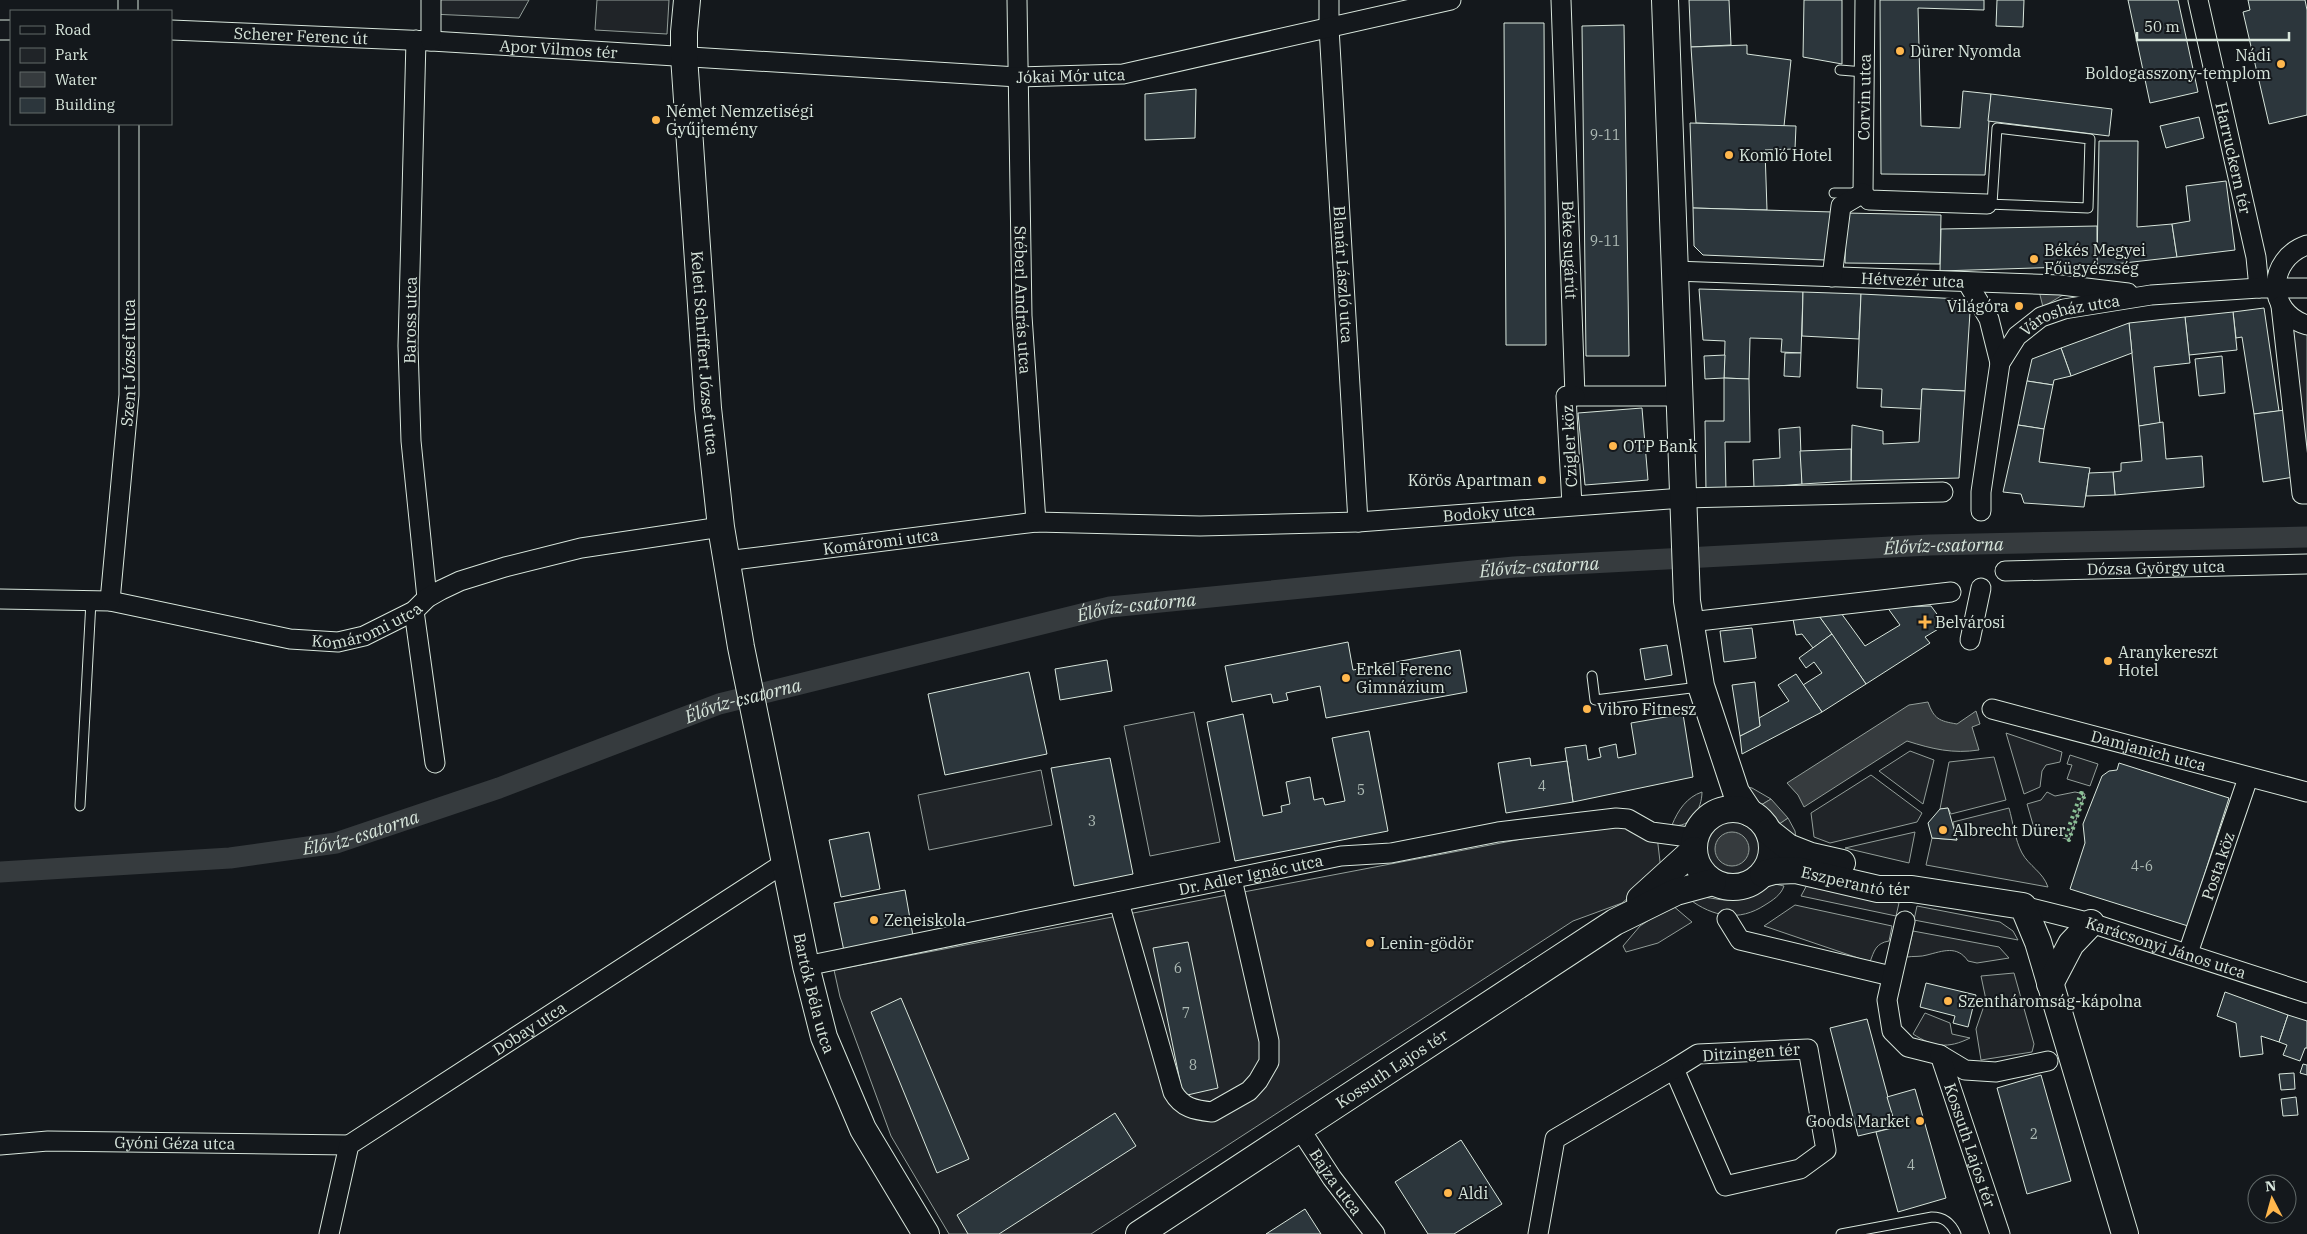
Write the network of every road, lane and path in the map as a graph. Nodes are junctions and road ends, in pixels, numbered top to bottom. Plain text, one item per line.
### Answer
1 (431, 0) edge
2 (687, 0) edge
3 (1017, 0) edge
4 (1329, 0) edge
5 (1451, 0) edge
6 (1561, 0) edge
7 (1665, 0) edge
8 (1865, 0) edge
9 (2198, 0) edge
10 (1329, 28) junction
11 (172, 30) edge
12 (423, 41) junction
13 (684, 56) junction
14 (1840, 70) dead end
15 (1864, 72) junction
16 (1018, 77) junction
17 (129, 125) edge
18 (1834, 193) dead end
19 (1863, 194) junction
20 (1990, 204) junction
21 (2307, 245) edge
22 (1674, 271) junction
23 (1832, 277) junction
24 (1967, 282) junction
25 (2307, 288) edge
26 (2272, 294) junction
27 (2151, 295) junction
28 (2307, 325) edge
29 (2000, 363) junction
30 (1575, 396) junction
31 (1678, 396) junction
32 (1943, 492) dead end
33 (2305, 494) edge
34 (1683, 498) junction
35 (1572, 505) junction
36 (1982, 512) dead end
37 (1036, 522) junction
38 (1358, 522) junction
39 (721, 526) junction
40 (726, 561) junction
41 (2307, 564) edge
42 (2005, 571) dead end
43 (1981, 588) dead end
44 (1951, 592) dead end
45 (0, 599) edge
46 (101, 601) junction
47 (421, 605) junction
48 (1688, 611) junction
49 (1970, 640) dead end
50 (1592, 676) dead end
51 (1701, 686) junction
52 (1992, 709) dead end
53 (759, 731) joint
54 (434, 764) dead end
55 (2248, 778) junction
56 (2307, 792) edge
57 (80, 806) dead end
58 (1750, 813) junction
59 (1769, 832) junction
60 (1700, 835) junction
61 (786, 862) junction
62 (1763, 874) junction
63 (1232, 879) junction
64 (1713, 882) junction
65 (1912, 889) junction
66 (1119, 902) junction
67 (2024, 906) junction
68 (1727, 919) dead end
69 (1905, 921) dead end
70 (1616, 922) junction
71 (2091, 923) junction
72 (2188, 953) junction
73 (806, 966) junction
74 (1891, 976) junction
75 (2050, 984) junction
76 (2307, 993) edge
77 (1940, 1055) junction
78 (2048, 1061) dead end
79 (1674, 1068) junction
80 (1300, 1129) junction
81 (0, 1145) edge
82 (349, 1145) junction
83 (329, 1234) edge
84 (926, 1234) edge
85 (1139, 1234) edge
86 (1375, 1234) edge
87 (1538, 1234) edge
88 (1842, 1234) edge
89 (1956, 1234) edge
90 (2000, 1234) edge
91 (2125, 1234) edge

1 - 12 street, Baross utca
2 - 13 street, Keleti Schriffert József utca
3 - 16 street, Stéberl András utca
4 - 10 street, Blanár László utca
5 - 10 street, Jókai Mór utca
6 - 30 street, Béke sugárút
7 - 22 street
8 - 15 street, Corvin utca
9 - 26 street, Harruckern tér
10 - 16 street, Jókai Mór utca
10 - 38 street, Blanár László utca
11 - 12 street, Scherer Ferenc út
12 - 13 street, Apor Vilmos tér
12 - 47 street, Baross utca
13 - 16 street, Jókai Mór utca
13 - 39 street, Keleti Schriffert József utca
14 - 15 lane
15 - 19 street, Corvin utca
16 - 37 street, Stéberl András utca
17 - 46 street, Szent József utca
18 - 19 lane
19 - 20 street
19 - 23 street
20 - 20 lane
21 - 26 street
22 - 23 street, Hétvezér utca
22 - 31 street
23 - 24 street, Hétvezér utca
24 - 27 street, Hétvezér utca
24 - 29 street
25 - 26 street, Városház utca
26 - 27 street, Városház utca
26 - 28 street
26 - 33 street, Harruckern tér
27 - 29 street, Városház utca
29 - 36 street, Városház utca
30 - 31 street
30 - 35 street, Czigler köz
31 - 34 street
32 - 34 street, Bodoky utca
34 - 35 street, Bodoky utca
34 - 48 street
35 - 38 street, Bodoky utca
37 - 38 street, Bodoky utca
37 - 40 street, Komáromi utca
39 - 40 street, Keleti Schriffert József utca
39 - 47 street, Komáromi utca
40 - 53 street, Keleti Schriffert József utca
41 - 42 street, Dózsa György utca
43 - 49 street
44 - 48 street
45 - 46 street, Komáromi utca
46 - 47 street, Komáromi utca
46 - 57 lane
47 - 54 street, Baross utca
48 - 51 street
50 - 51 lane
51 - 58 street
51 - 60 street
52 - 55 street, Damjanich utca
53 - 61 street, Bartók Béla utca
55 - 56 street, Damjanich utca
55 - 72 street, Posta köz
58 - 59 street
58 - 60 street
59 - 62 street
59 - 65 street, Eszperantó tér
60 - 63 street, Dr. Adler Ignác utca
60 - 64 street
60 - 70 street, Kossuth Lajos tér
61 - 73 street, Bartók Béla utca
61 - 82 street, Dobay utca
62 - 64 street
62 - 65 street, Eszperantó tér
63 - 66 street, Dr. Adler Ignác utca
63 - 66 street
64 - 70 street, Kossuth Lajos tér
65 - 67 street
66 - 73 street, Dr. Adler Ignác utca
67 - 71 street, Karácsonyi János utca
67 - 75 street
68 - 74 street
69 - 74 street, Kossuth Lajos tér
70 - 80 street, Kossuth Lajos tér
71 - 72 street, Karácsonyi János utca
71 - 75 street
72 - 76 street, Karácsonyi János utca
73 - 84 street, Bartók Béla utca
74 - 77 street, Kossuth Lajos tér
75 - 91 street
77 - 78 street, Kossuth Lajos tér
77 - 90 street, Kossuth Lajos tér
79 - 79 street, Ditzingen tér
79 - 87 street
80 - 85 street, Kossuth Lajos tér
80 - 86 street, Bajza utca
81 - 82 street, Gyóni Géza utca
82 - 83 street
88 - 89 lane

